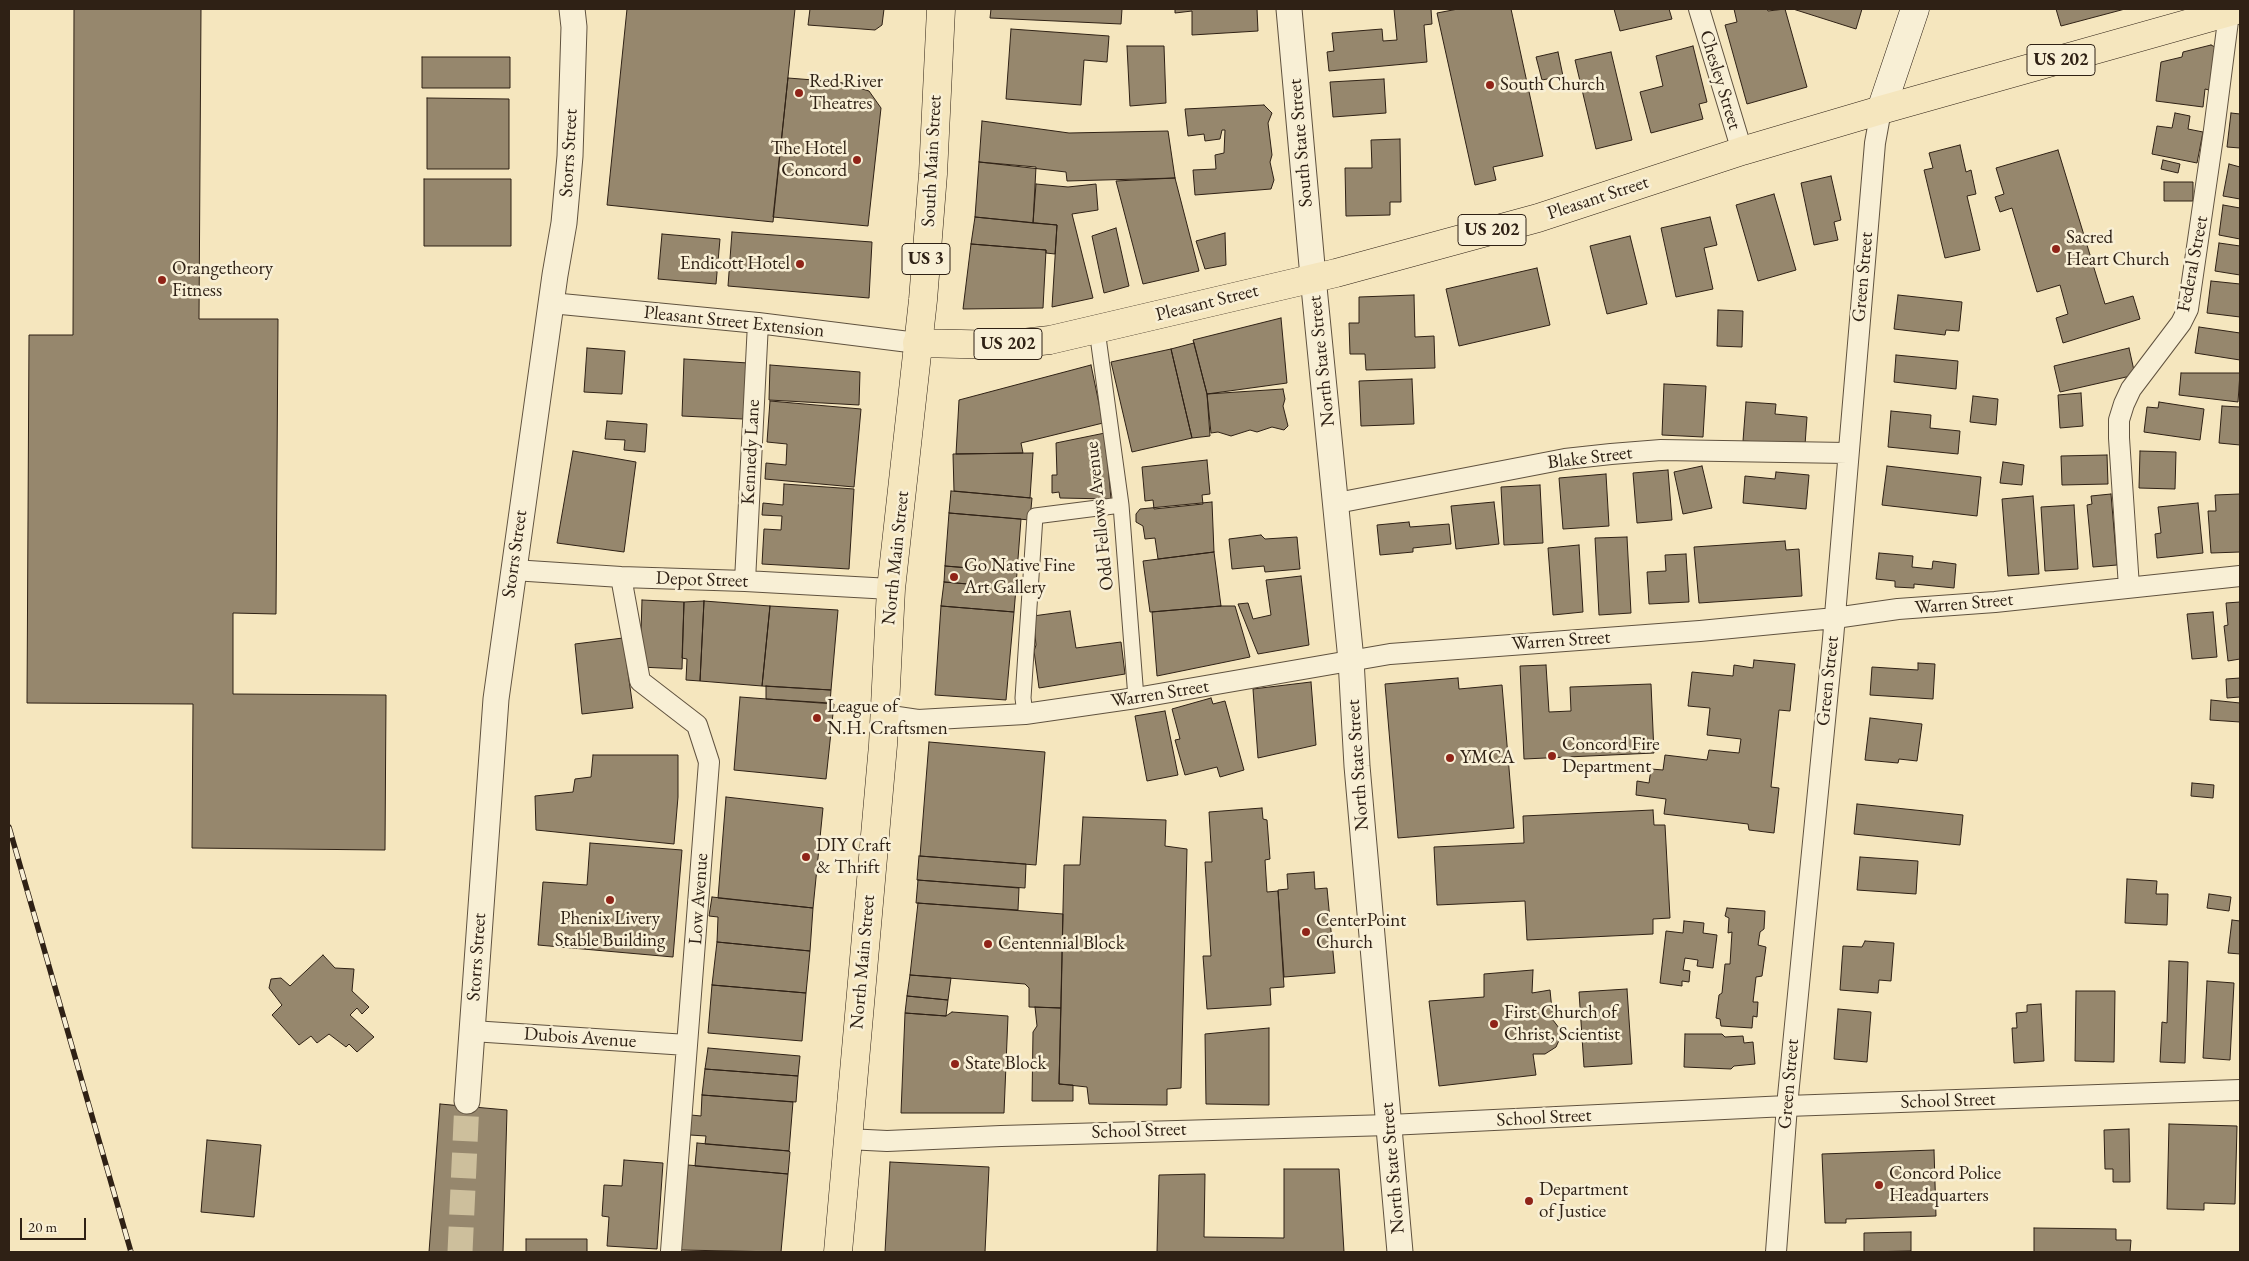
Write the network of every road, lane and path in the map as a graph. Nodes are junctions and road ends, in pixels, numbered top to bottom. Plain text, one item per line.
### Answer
1 (572, 9) edge
2 (941, 9) edge
3 (1289, 9) edge
4 (1699, 9) edge
5 (1915, 9) edge
6 (2235, 11) edge
7 (1881, 110) junction
8 (1742, 152) junction
9 (1313, 277) junction
10 (551, 303) junction
11 (758, 323) junction
12 (1097, 330) junction
13 (917, 343) junction
14 (1847, 452) junction
15 (1337, 503) junction
16 (1121, 505) junction
17 (513, 570) junction
18 (2240, 576) edge
19 (621, 578) junction
20 (745, 581) junction
21 (2130, 587) junction
22 (891, 589) junction
23 (1834, 618) junction
24 (1352, 660) junction
25 (1136, 698) junction
26 (1025, 714) junction
27 (884, 715) junction
28 (472, 1030) junction
29 (687, 1045) junction
30 (2240, 1090) edge
31 (467, 1101) tunnel mouth
32 (1787, 1106) junction
33 (1389, 1125) junction
34 (847, 1139) junction
35 (671, 1252) edge
36 (838, 1252) edge
37 (1400, 1252) edge
38 (1776, 1252) edge

1 - 10 street, Storrs Street
2 - 13 main road, South Main Street / US 3
3 - 9 street, South State Street
4 - 8 street, Chesley Street
5 - 7 main road
6 - 7 main road, Pleasant Street / US 202
6 - 21 street, Federal Street
7 - 8 main road, Pleasant Street / US 202
7 - 14 street, Green Street
8 - 9 main road, Pleasant Street / US 202
9 - 12 main road, Pleasant Street / US 202
9 - 15 street, North State Street
10 - 11 street, Pleasant Street Extension
10 - 17 street, Storrs Street
11 - 13 street, Pleasant Street Extension
11 - 20 street, Kennedy Lane
12 - 13 main road, Pleasant Street / US 202
12 - 16 street, Odd Fellows Avenue
13 - 22 main road, North Main Street / US 3
14 - 15 street, Blake Street
14 - 23 street, Green Street
15 - 24 street, North State Street
16 - 25 street, Odd Fellows Avenue
16 - 26 street
17 - 19 street, Depot Street
17 - 28 street, Storrs Street
18 - 21 street, Warren Street
19 - 20 street, Depot Street
19 - 29 street, Low Avenue
20 - 22 street, Depot Street
21 - 23 street, Warren Street
22 - 27 main road, North Main Street / US 3
23 - 24 street, Warren Street
23 - 32 street, Green Street
24 - 25 street, Warren Street
24 - 33 street, North State Street
25 - 26 street, Warren Street
26 - 27 street, Warren Street
27 - 34 main road, North Main Street / US 3
28 - 29 street, Dubois Avenue
28 - 31 street, Storrs Street
29 - 35 street, Low Avenue
30 - 32 street, School Street
32 - 33 street, School Street
32 - 38 street, Green Street
33 - 34 street, School Street
33 - 37 street, North State Street
34 - 36 main road, North Main Street / US 3

